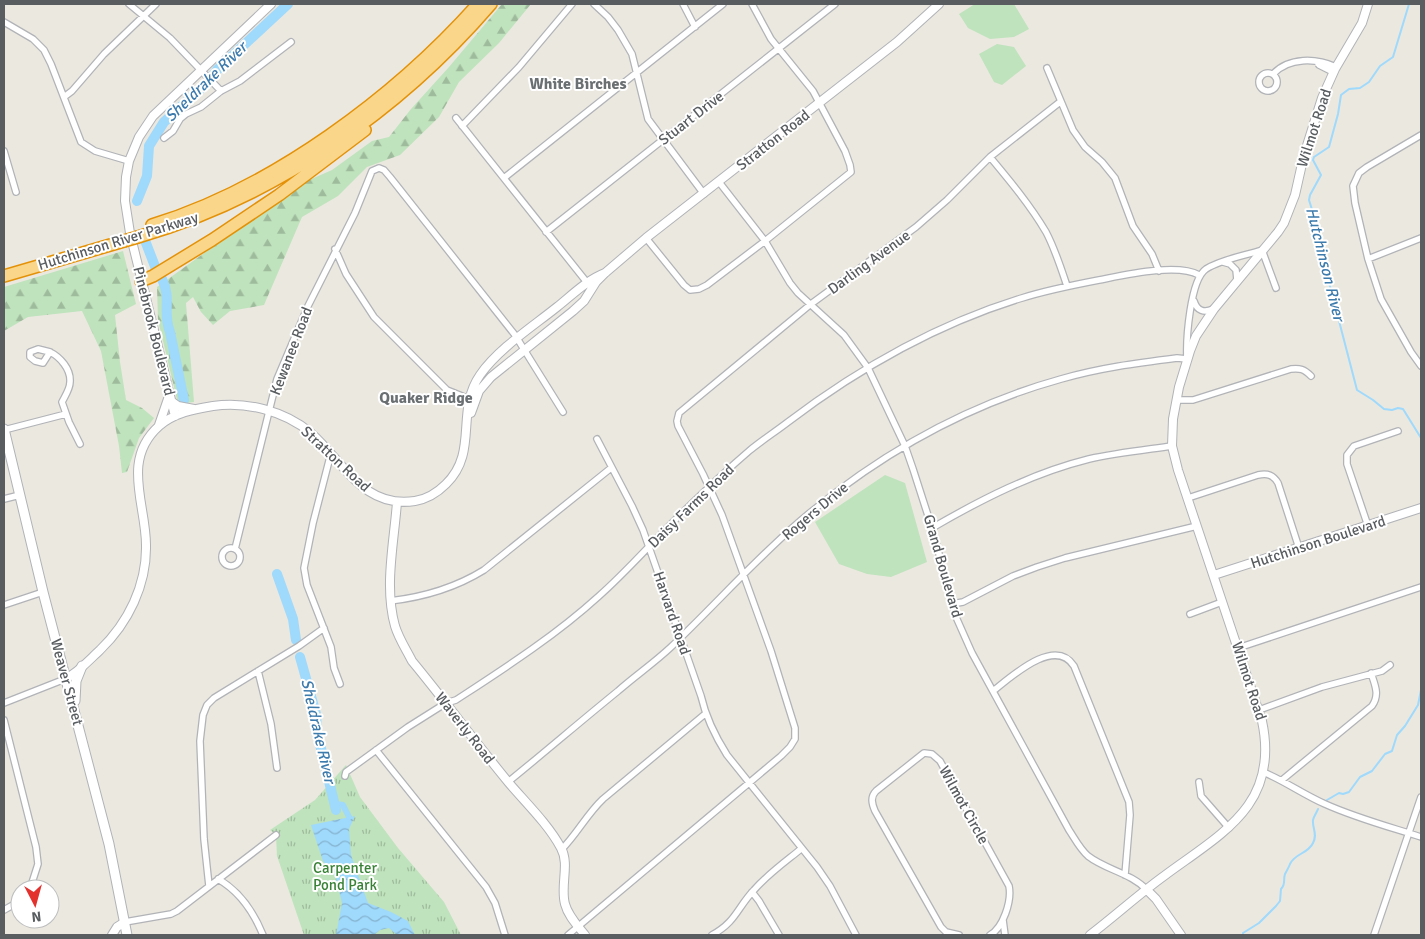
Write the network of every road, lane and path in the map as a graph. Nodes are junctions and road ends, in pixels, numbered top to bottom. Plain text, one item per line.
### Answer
1 (129, 4) edge
2 (156, 4) edge
3 (270, 4) edge
4 (478, 4) edge
5 (491, 4) edge
6 (572, 4) edge
7 (594, 4) edge
8 (683, 4) edge
9 (723, 4) edge
10 (752, 4) edge
11 (835, 4) edge
12 (939, 4) edge
13 (1368, 4) edge
14 (143, 16) junction
15 (4, 22) edge
16 (695, 27) junction
17 (291, 42) dead end
18 (779, 48) junction
19 (1047, 68) dead end
20 (1335, 69) junction
21 (201, 70) junction
22 (637, 72) junction
23 (1273, 74) dead end
24 (414, 82) junction
25 (221, 91) junction
26 (64, 97) junction
27 (1060, 102) junction
28 (820, 103) junction
29 (456, 118) dead end
30 (462, 126) junction
31 (1421, 134) edge
32 (164, 138) dead end
33 (663, 140) junction
34 (4, 151) edge
35 (990, 157) junction
36 (129, 161) junction
37 (504, 178) junction
38 (719, 182) junction
39 (16, 192) dead end
40 (704, 194) junction
41 (546, 232) junction
42 (137, 233) junction
43 (123, 237) junction
44 (646, 238) junction
45 (1421, 238) edge
46 (765, 241) junction
47 (335, 249) junction
48 (1262, 250) junction
49 (1368, 259) junction
50 (1223, 262) junction
51 (4, 269) edge
52 (1159, 271) junction
53 (1199, 275) junction
54 (4, 276) edge
55 (1237, 280) junction
56 (141, 281) junction
57 (590, 286) junction
58 (1067, 286) junction
59 (1276, 288) dead end
60 (1193, 299) junction
61 (811, 304) junction
62 (1214, 309) junction
63 (517, 339) junction
64 (524, 351) junction
65 (50, 352) dead end
66 (1187, 359) junction
67 (1421, 366) edge
68 (868, 368) junction
69 (1311, 376) dead end
70 (170, 398) junction
71 (472, 400) junction
72 (1177, 400) junction
73 (196, 410) junction
74 (269, 411) junction
75 (563, 412) dead end
76 (66, 414) junction
77 (175, 416) junction
78 (158, 427) junction
79 (4, 430) edge
80 (1398, 431) dead end
81 (596, 439) dead end
82 (80, 444) dead end
83 (904, 446) junction
84 (1172, 446) junction
85 (331, 453) junction
86 (611, 468) junction
87 (709, 487) junction
88 (20, 495) junction
89 (1188, 498) junction
90 (4, 499) edge
91 (397, 502) junction
92 (1421, 508) edge
93 (1197, 526) junction
94 (1368, 526) junction
95 (932, 528) junction
96 (649, 548) junction
97 (1299, 548) junction
98 (235, 549) dead end
99 (744, 575) junction
100 (1214, 575) junction
101 (1421, 587) edge
102 (43, 592) junction
103 (390, 601) junction
104 (1222, 602) junction
105 (952, 604) junction
106 (4, 605) edge
107 (1190, 614) dead end
108 (324, 628) junction
109 (680, 637) junction
110 (1238, 648) junction
111 (1390, 665) dead end
112 (82, 666) junction
113 (258, 671) junction
114 (1371, 673) junction
115 (66, 679) junction
116 (340, 684) dead end
117 (993, 691) junction
118 (4, 703) edge
119 (446, 703) junction
120 (1259, 710) junction
121 (74, 711) junction
122 (705, 714) junction
123 (4, 720) edge
124 (376, 750) junction
125 (277, 768) dead end
126 (1263, 772) junction
127 (345, 776) dead end
128 (1282, 780) junction
129 (508, 782) junction
130 (1199, 782) dead end
131 (750, 783) junction
132 (1421, 797) edge
133 (1229, 828) junction
134 (1409, 833) junction
135 (276, 836) dead end
136 (1421, 837) edge
137 (562, 849) junction
138 (802, 849) junction
139 (1125, 874) junction
140 (33, 879) edge
141 (218, 879) junction
142 (209, 886) junction
143 (1147, 890) junction
144 (752, 892) junction
145 (1003, 918) junction
146 (126, 922) junction
147 (579, 927) junction
148 (112, 935) edge
149 (127, 935) edge
150 (263, 935) edge
151 (506, 935) edge
152 (568, 935) edge
153 (585, 935) edge
154 (712, 935) edge
155 (779, 935) edge
156 (856, 935) edge
157 (959, 935) edge
158 (990, 935) edge
159 (1004, 935) edge
160 (1090, 935) edge
161 (1181, 935) edge
162 (1374, 935) edge

1 - 14 street
2 - 14 street
3 - 21 street, Pinebrook Boulevard
4 - 42 highway, Hutchinson River Parkway
5 - 24 highway, Hutchinson River Parkway
6 - 30 street
7 - 22 street
8 - 16 street
9 - 16 street
10 - 18 street
11 - 18 street, Stuart Drive
12 - 28 street, Stratton Road
13 - 20 street, Wilmot Road
14 - 21 street
14 - 26 street
15 - 26 street
16 - 22 street
17 - 25 street
18 - 28 street
18 - 33 street, Stuart Drive
19 - 27 street
20 - 23 street
20 - 48 street, Wilmot Road
21 - 25 street
21 - 36 street, Pinebrook Boulevard
22 - 33 street
22 - 37 street
24 - 42 highway, Hutchinson River Parkway
24 - 56 highway
25 - 32 street
26 - 36 street
27 - 35 street, Darling Avenue
27 - 52 street
28 - 38 street, Stratton Road
28 - 46 street
29 - 30 street
30 - 37 street
31 - 49 street
33 - 40 street
33 - 41 street, Stuart Drive
34 - 39 street
35 - 58 street
35 - 61 street, Darling Avenue
36 - 56 street, Pinebrook Boulevard
37 - 41 street
38 - 40 street, Stratton Road
38 - 46 street, Grand Boulevard
40 - 44 street, Stratton Road
41 - 57 street
42 - 43 highway, Hutchinson River Parkway
43 - 51 highway, Hutchinson River Parkway
43 - 54 highway, Hutchinson River Parkway
44 - 46 street
44 - 57 street, Stratton Road
45 - 49 street
46 - 61 street, Grand Boulevard
47 - 63 street, Kewanee Road
47 - 71 street
47 - 74 street, Kewanee Road
48 - 50 street
48 - 55 street, Wilmot Road
48 - 59 street
49 - 67 street
50 - 53 street
50 - 55 street
52 - 53 street, Daisy Farms Road
52 - 58 street, Daisy Farms Road
53 - 60 street, Wilmot Road
55 - 62 street, Wilmot Road
56 - 70 street, Pinebrook Boulevard
57 - 63 street, Stratton Road
57 - 64 street, Stratton Road
58 - 68 street, Daisy Farms Road
60 - 62 street
60 - 66 street, Wilmot Road
61 - 68 street, Grand Boulevard
61 - 87 street, Darling Avenue
62 - 66 street, Wilmot Road
63 - 64 street
63 - 71 street, Stratton Road
64 - 71 street, Stratton Road
64 - 75 street
65 - 76 street
66 - 72 street, Wilmot Road
66 - 83 street, Rogers Drive
68 - 83 street, Grand Boulevard
68 - 87 street, Daisy Farms Road
69 - 72 street
70 - 73 street
70 - 77 street, Pinebrook Boulevard
70 - 78 street
71 - 91 street, Stratton Road
72 - 84 street, Wilmot Road
73 - 74 street, Stratton Road
73 - 77 street, Stratton Road
74 - 85 street, Stratton Road
74 - 98 street, Kewanee Road
76 - 79 street
76 - 82 street
77 - 78 street, Stratton Road
78 - 112 street, Stratton Road
79 - 88 main road, Weaver Street
80 - 94 street
81 - 86 street, Harvard Road
83 - 95 street, Grand Boulevard
83 - 99 street, Rogers Drive
84 - 89 street, Wilmot Road
84 - 95 street
85 - 91 street, Stratton Road
85 - 108 street
86 - 96 street, Harvard Road
86 - 103 street
87 - 96 street, Daisy Farms Road
87 - 99 street
88 - 90 street
88 - 102 main road, Weaver Street
89 - 93 street, Wilmot Road
89 - 97 street
91 - 103 street, Waverly Road
92 - 94 street, Hutchinson Boulevard
93 - 100 street, Wilmot Road
93 - 105 street
94 - 97 street, Hutchinson Boulevard
95 - 105 street, Grand Boulevard
96 - 109 street, Harvard Road
96 - 119 street, Daisy Farms Road
97 - 100 street, Hutchinson Boulevard
99 - 109 street, Rogers Drive
99 - 131 street
100 - 104 street, Wilmot Road
101 - 110 street
102 - 106 street
102 - 115 main road, Weaver Street
103 - 119 street, Waverly Road
104 - 107 street
104 - 110 street, Wilmot Road
105 - 117 street, Grand Boulevard
108 - 113 street
108 - 116 street
109 - 122 street, Harvard Road
109 - 129 street, Rogers Drive
110 - 120 street, Wilmot Road
111 - 114 street
112 - 115 street, Stratton Road
112 - 121 main road
113 - 125 street
113 - 142 street
114 - 120 street
114 - 128 street
115 - 118 street, Stratton Road
115 - 121 main road, Weaver Street
117 - 139 street, Grand Boulevard
117 - 139 street
119 - 124 street, Daisy Farms Road
119 - 129 street, Waverly Road
120 - 126 street, Wilmot Road
121 - 146 main road, Weaver Street
122 - 131 street, Harvard Road
122 - 137 street
123 - 140 street
124 - 127 street, Daisy Farms Road
124 - 151 street
126 - 128 street
126 - 133 street, Wilmot Road
128 - 134 street
129 - 137 street, Waverly Road
130 - 133 street
131 - 138 street, Harvard Road
131 - 147 street
132 - 134 street
133 - 143 street, Wilmot Road
134 - 136 street
134 - 162 street
135 - 141 street
137 - 147 street, Waverly Road
138 - 144 street
138 - 156 street, Harvard Road
139 - 143 street, Grand Boulevard
141 - 142 street
141 - 150 street
142 - 146 street
143 - 160 street, Wilmot Road
143 - 161 street, Grand Boulevard
144 - 154 street
144 - 155 street
145 - 157 street, Wilmot Circle
145 - 158 street, Wilmot Circle
145 - 159 street, Wilmot Circle
146 - 148 street
146 - 149 main road, Weaver Street
147 - 152 street
147 - 153 street, Waverly Road

